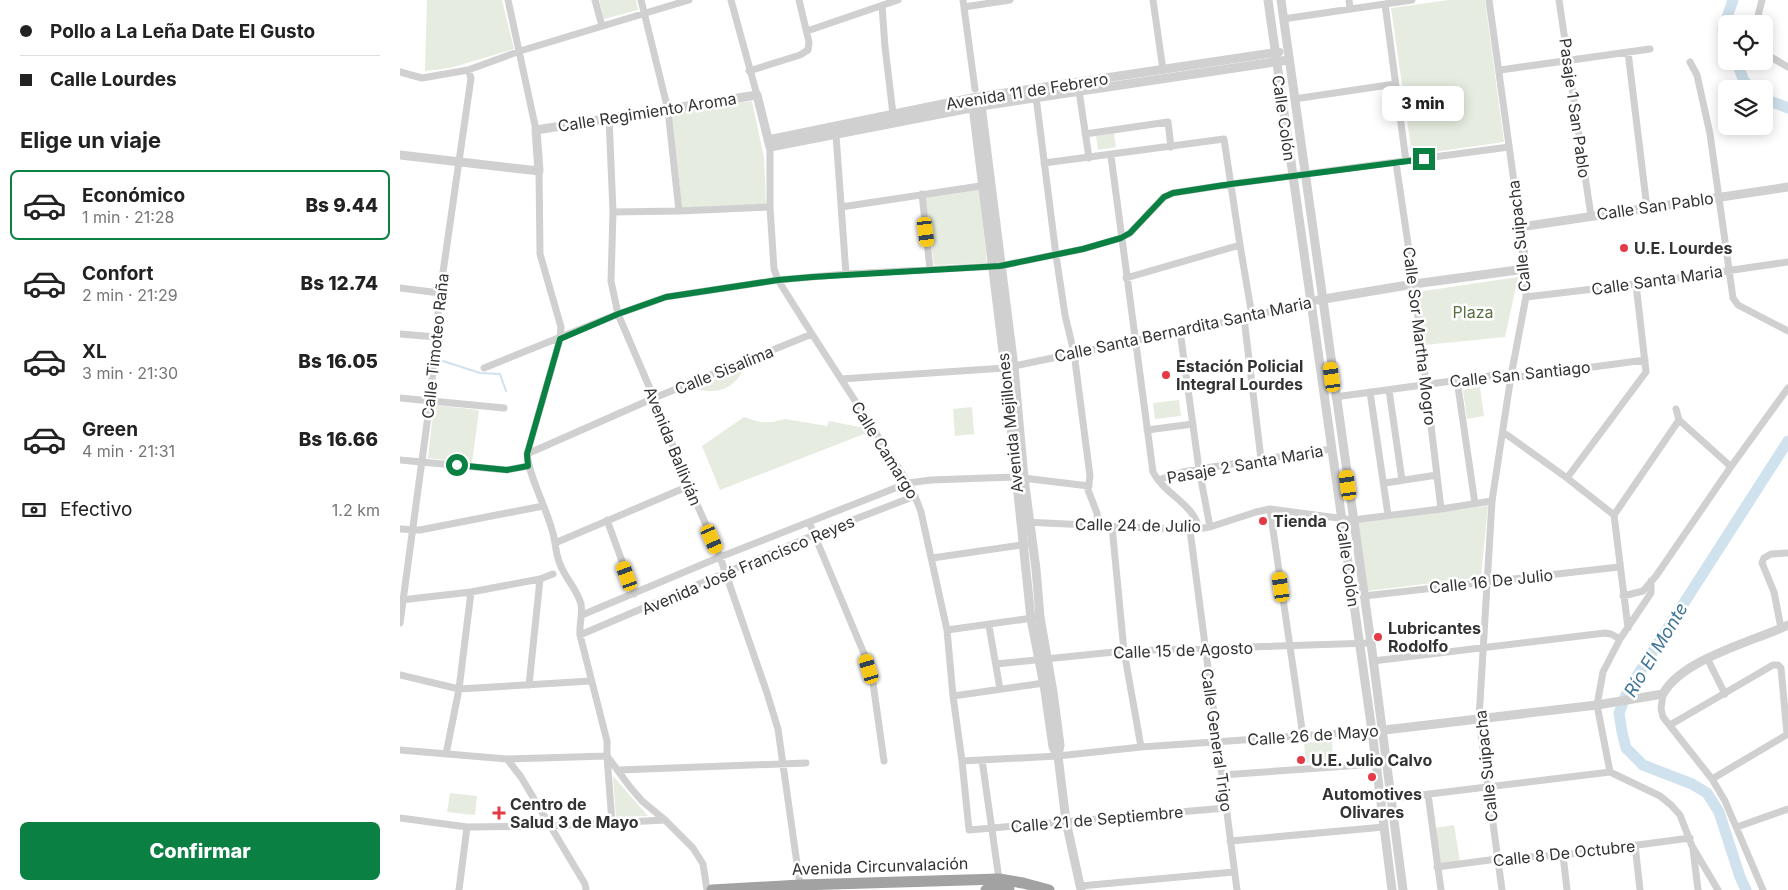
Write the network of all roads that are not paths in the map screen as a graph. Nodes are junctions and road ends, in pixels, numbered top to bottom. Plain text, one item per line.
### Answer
1 (508, 0) edge
2 (595, 0) edge
3 (641, 0) edge
4 (689, 0) edge
5 (731, 0) edge
6 (799, 0) edge
7 (898, 0) edge
8 (1010, 0) edge
9 (1153, 0) edge
10 (1268, 0) edge
11 (1281, 0) edge
12 (1349, 0) edge
13 (1412, 0) edge
14 (1489, 0) edge
15 (1559, 0) edge
16 (1762, 0) edge
17 (964, 3) edge
18 (1385, 4) junction
19 (882, 6) junction
20 (1350, 9) junction
21 (645, 14) junction
22 (1758, 15) edge
23 (1284, 19) junction
24 (602, 26) junction
25 (807, 31) junction
26 (1650, 49) dead end
27 (520, 51) junction
28 (1628, 52) junction
29 (1287, 55) junction
30 (1276, 57) junction
31 (1773, 58) edge
32 (1568, 60) junction
33 (1690, 62) dead end
34 (1788, 67) edge
35 (468, 70) junction
36 (750, 70) junction
37 (1500, 70) junction
38 (400, 72) edge
39 (1163, 75) junction
40 (1395, 84) junction
41 (1079, 91) junction
42 (757, 96) junction
43 (1036, 97) junction
44 (1294, 98) junction
45 (976, 99) junction
46 (668, 110) junction
47 (893, 114) junction
48 (609, 118) junction
49 (536, 130) junction
50 (1085, 134) junction
51 (836, 135) junction
52 (769, 143) junction
53 (1171, 147) junction
54 (1509, 147) junction
55 (400, 155) edge
56 (1111, 156) junction
57 (1088, 158) junction
58 (459, 161) junction
59 (1406, 161) junction
60 (1396, 162) junction
61 (1044, 163) junction
62 (539, 171) junction
63 (1305, 175) junction
64 (1292, 176) junction
65 (1231, 184) junction
66 (987, 185) junction
67 (1788, 187) edge
68 (922, 194) junction
69 (1719, 197) junction
70 (770, 207) junction
71 (841, 207) junction
72 (1647, 208) junction
73 (679, 211) junction
74 (613, 212) junction
75 (1591, 216) junction
76 (1521, 227) junction
77 (1121, 238) junction
78 (1240, 245) junction
79 (1056, 254) junction
80 (1788, 262) edge
81 (996, 266) junction
82 (930, 269) junction
83 (1525, 269) junction
84 (1728, 270) junction
85 (846, 274) junction
86 (1126, 278) junction
87 (778, 280) junction
88 (1414, 284) junction
89 (1636, 284) junction
90 (400, 288) edge
91 (440, 293) junction
92 (1526, 297) junction
93 (1321, 298) junction
94 (1310, 302) junction
95 (618, 314) junction
96 (1252, 316) junction
97 (1244, 318) junction
98 (1180, 331) junction
99 (1788, 331) edge
100 (400, 334) edge
101 (812, 334) junction
102 (436, 337) junction
103 (560, 339) junction
104 (1136, 340) junction
105 (1074, 353) junction
106 (1645, 360) junction
107 (1010, 367) junction
108 (484, 368) dead end
109 (1511, 376) junction
110 (840, 379) junction
111 (1457, 380) junction
112 (1426, 384) junction
113 (1788, 388) edge
114 (1389, 390) junction
115 (1370, 392) junction
116 (1335, 397) junction
117 (400, 398) edge
118 (654, 398) junction
119 (430, 401) junction
120 (504, 408) dead end
121 (1676, 409) dead end
122 (1679, 420) junction
123 (1193, 424) junction
124 (1147, 430) junction
125 (1503, 432) junction
126 (1332, 449) junction
127 (527, 454) junction
128 (1261, 459) junction
129 (400, 460) edge
130 (422, 462) junction
131 (528, 466) junction
132 (1730, 468) junction
133 (1199, 469) junction
134 (1437, 475) junction
135 (1020, 477) junction
136 (1566, 478) junction
137 (1158, 480) junction
138 (1402, 480) junction
139 (1384, 482) junction
140 (908, 483) junction
141 (689, 486) junction
142 (1088, 486) junction
143 (915, 496) junction
144 (1492, 501) junction
145 (1475, 504) junction
146 (543, 506) junction
147 (1270, 509) junction
148 (1441, 509) junction
149 (1388, 515) junction
150 (1614, 515) junction
151 (1342, 519) junction
152 (607, 520) junction
153 (1353, 520) junction
154 (809, 522) junction
155 (1025, 522) junction
156 (1098, 526) junction
157 (1112, 526) junction
158 (1210, 527) junction
159 (400, 528) edge
160 (1199, 529) junction
161 (413, 530) junction
162 (1190, 530) junction
163 (814, 535) junction
164 (555, 543) junction
165 (1032, 543) junction
166 (1023, 544) junction
167 (1788, 553) edge
168 (720, 557) junction
169 (932, 558) junction
170 (1619, 567) junction
171 (553, 574) dead end
172 (726, 574) junction
173 (540, 579) junction
174 (1486, 581) junction
175 (1651, 581) junction
176 (471, 592) junction
177 (634, 594) junction
178 (1364, 596) junction
179 (1623, 596) junction
180 (402, 600) edge
181 (582, 616) junction
182 (1035, 618) junction
183 (400, 623) edge
184 (989, 626) junction
185 (1784, 627) edge
186 (1628, 628) junction
187 (946, 630) junction
188 (580, 635) junction
189 (1620, 639) junction
190 (1371, 643) junction
191 (1358, 644) junction
192 (1290, 645) junction
193 (1482, 647) junction
194 (1204, 649) junction
195 (1124, 651) junction
196 (1042, 658) junction
197 (1707, 658) junction
198 (1373, 661) junction
199 (996, 664) junction
200 (400, 675) edge
201 (591, 681) junction
202 (1044, 683) junction
203 (529, 685) junction
204 (459, 689) junction
205 (1000, 689) junction
206 (1663, 694) junction
207 (1725, 694) junction
208 (953, 696) junction
209 (1597, 705) junction
210 (1479, 719) junction
211 (1670, 725) junction
212 (1376, 731) junction
213 (1787, 734) edge
214 (1302, 736) junction
215 (1218, 742) junction
216 (1141, 747) junction
217 (400, 750) edge
218 (446, 754) junction
219 (607, 756) junction
220 (1058, 756) junction
221 (507, 759) junction
222 (982, 760) junction
223 (884, 761) dead end
224 (962, 762) junction
225 (784, 764) junction
226 (806, 764) dead end
227 (1376, 764) junction
228 (618, 770) junction
229 (1610, 772) junction
230 (1222, 775) junction
231 (1712, 779) junction
232 (1487, 786) junction
233 (1428, 794) junction
234 (1390, 798) junction
235 (1380, 800) junction
236 (1226, 808) junction
237 (1788, 809) edge
238 (400, 818) edge
239 (665, 820) junction
240 (1066, 821) junction
241 (612, 823) junction
242 (550, 826) junction
243 (467, 827) junction
244 (1384, 827) junction
245 (1737, 827) junction
246 (991, 828) junction
247 (969, 830) joint
248 (1690, 838) junction
249 (1230, 841) junction
250 (1635, 845) junction
251 (1692, 846) junction
252 (1562, 855) junction
253 (1497, 859) junction
254 (1437, 867) junction
255 (1234, 872) junction
256 (800, 885) junction
257 (842, 887) edge
258 (1004, 887) edge
259 (1080, 888) edge
260 (459, 890) edge
261 (586, 890) edge
262 (707, 890) edge
263 (712, 890) edge
264 (986, 890) edge
265 (1049, 890) edge
266 (1237, 890) edge
267 (1392, 890) edge
268 (1403, 890) edge
269 (1441, 890) edge
270 (1502, 890) edge
271 (1567, 890) edge
272 (1640, 890) edge
273 (1698, 890) edge
274 (1718, 890) edge
275 (1763, 890) edge

1 - 27 street
2 - 24 street
3 - 21 street
4 - 21 street
5 - 36 street
6 - 25 street
7 - 19 street
8 - 17 street
9 - 39 street
10 - 30 street, Calle Colón
11 - 23 street, Calle Colón
12 - 20 street
13 - 18 street
14 - 37 street, Calle Suipacha
15 - 32 street, Pasaje 1 San Pablo
16 - 22 street
17 - 45 street, Avenida Mejillones
18 - 20 street
18 - 40 street
19 - 25 street
19 - 47 street
20 - 23 street
21 - 24 street
21 - 46 street
23 - 29 street, Calle Colón
24 - 27 street
25 - 36 street
26 - 28 street
27 - 35 street
27 - 49 street
28 - 32 street
28 - 72 street
29 - 30 street, Avenida 11 de Febrero
29 - 44 street, Calle Colón
30 - 39 street, Avenida 11 de Febrero
30 - 64 street, Calle Colón
31 - 34 street
32 - 37 street
32 - 75 street, Pasaje 1 San Pablo
33 - 69 street
35 - 38 street
35 - 58 street, Calle Timoteo Raña
36 - 42 street
37 - 54 street, Calle Suipacha
39 - 41 street, Avenida 11 de Febrero
39 - 45 street, Avenida 11 de Febrero
40 - 44 street
40 - 59 street
41 - 43 street, Avenida 11 de Febrero
41 - 50 street
42 - 46 street, Calle Regimiento Aroma
42 - 52 street
43 - 45 street, Avenida 11 de Febrero
43 - 61 street
44 - 63 street, Calle Colón
45 - 47 street, Avenida 11 de Febrero
45 - 51 street, Avenida 11 de Febrero
45 - 66 street, Avenida Mejillones
46 - 48 street, Calle Regimiento Aroma
46 - 73 street
47 - 52 street, Avenida 11 de Febrero
48 - 49 street, Calle Regimiento Aroma
48 - 74 street, Avenida Ballivián
49 - 62 street
50 - 53 street
50 - 57 street
51 - 52 street, Avenida 11 de Febrero
51 - 71 street
52 - 70 street, Calle Camargo
53 - 56 street
53 - 65 street
54 - 59 street
54 - 76 street, Calle Suipacha
55 - 58 street
56 - 57 street
56 - 77 street
57 - 61 street
58 - 62 street
58 - 91 street, Calle Timoteo Raña
59 - 60 street
60 - 63 street
60 - 88 street, Calle Sor Martha Mogro
61 - 79 street
62 - 103 street
63 - 64 street
63 - 93 street, Calle Colón
64 - 65 street
64 - 94 street, Calle Colón
65 - 77 street
65 - 78 street
66 - 68 street
66 - 81 street, Avenida Mejillones
67 - 69 street, Calle San Pablo
68 - 71 street
68 - 82 street
69 - 72 street, Calle San Pablo
69 - 84 street
70 - 73 street
70 - 87 street, Calle Camargo
71 - 85 street
72 - 75 street, Calle San Pablo
73 - 74 street
74 - 95 street, Avenida Ballivián
75 - 76 street, Calle San Pablo
76 - 83 street, Calle Suipacha
77 - 79 street
77 - 86 street
78 - 86 street
78 - 96 street
79 - 81 street
79 - 105 street
80 - 84 street, Calle Santa Maria
81 - 82 street
81 - 107 street, Avenida Mejillones
82 - 85 street
83 - 88 street, Calle Santa Bernardita Santa Maria
83 - 92 street, Calle Suipacha
84 - 89 street, Calle Santa Maria
84 - 99 street
85 - 87 street
86 - 104 street
87 - 95 street
87 - 101 street, Calle Camargo
88 - 93 street, Calle Santa Bernardita Santa Maria
88 - 112 street, Calle Sor Martha Mogro
89 - 92 street, Calle Santa Maria
89 - 106 street
90 - 91 street
91 - 102 street, Calle Timoteo Raña
92 - 109 street, Calle Suipacha
93 - 94 street, Calle Santa Bernardita Santa Maria
93 - 116 street, Calle Colón
94 - 96 street, Calle Santa Bernardita Santa Maria
94 - 126 street, Calle Colón
95 - 103 street
95 - 118 street, Avenida Ballivián
96 - 97 street, Calle Santa Bernardita Santa Maria
97 - 98 street, Calle Santa Bernardita Santa Maria
97 - 128 street
98 - 104 street, Calle Santa Bernardita Santa Maria
98 - 123 street
100 - 102 street
101 - 110 street, Calle Camargo
101 - 118 street, Calle Sisalima
102 - 119 street, Calle Timoteo Raña
103 - 108 street
103 - 127 street
104 - 105 street, Calle Santa Bernardita Santa Maria
104 - 124 street
105 - 107 street, Calle Santa Bernardita Santa Maria
105 - 142 street
106 - 109 street, Calle San Santiago
106 - 136 street
107 - 110 street, Calle Santa Bernardita Santa Maria
107 - 135 street, Avenida Mejillones
109 - 111 street, Calle San Santiago
109 - 125 street, Calle Suipacha
110 - 140 street, Calle Camargo
111 - 112 street, Calle San Santiago
111 - 145 street
112 - 114 street, Calle San Santiago
112 - 134 street, Calle Sor Martha Mogro
113 - 132 street
114 - 115 street, Calle San Santiago
114 - 138 street
115 - 116 street, Calle San Santiago
115 - 139 street
116 - 153 street, Calle Colón
117 - 119 street
118 - 127 street, Calle Sisalima
118 - 141 street, Avenida Ballivián
119 - 120 street
119 - 130 street, Calle Timoteo Raña
121 - 122 street
122 - 132 street
122 - 150 street
123 - 124 street
123 - 133 street
124 - 137 street
125 - 136 street
125 - 144 street, Calle Suipacha
126 - 128 street, Pasaje 2 Santa Maria
126 - 151 street, Calle Colón
127 - 131 street
128 - 133 street, Pasaje 2 Santa Maria
129 - 130 street
130 - 131 street
130 - 161 street, Calle Timoteo Raña
131 - 146 street
132 - 175 street
133 - 137 street, Pasaje 2 Santa Maria
133 - 158 street
134 - 138 street
134 - 148 street, Calle Sor Martha Mogro
135 - 140 street, Avenida José Francisco Reyes
135 - 142 street, Avenida José Francisco Reyes
135 - 155 street, Avenida Mejillones
136 - 150 street
137 - 160 street
138 - 139 street
139 - 149 street
140 - 143 street, Calle Camargo
140 - 154 street, Avenida José Francisco Reyes
141 - 152 street
141 - 168 street, Avenida Ballivián
142 - 156 street
143 - 163 street, Avenida José Francisco Reyes
143 - 169 street, Calle Camargo
144 - 145 street, Calle 24 de Julio
144 - 174 street, Calle Suipacha
145 - 148 street, Calle 24 de Julio
146 - 161 street
146 - 164 street
147 - 151 street, Calle 24 de Julio
147 - 158 street, Calle 24 de Julio
147 - 192 street
148 - 149 street, Calle 24 de Julio
149 - 153 street, Calle 24 de Julio
150 - 170 street
151 - 153 street, Calle 24 de Julio
151 - 191 street, Calle Colón
152 - 164 street
152 - 177 street
153 - 178 street, Calle Colón
154 - 163 street
154 - 168 street, Avenida José Francisco Reyes
155 - 156 street, Calle 24 de Julio
155 - 165 street, Avenida Mejillones
155 - 166 street, Avenida Mejillones
156 - 157 street, Calle 24 de Julio
157 - 162 street, Calle 24 de Julio
157 - 195 street
158 - 160 street, Calle 24 de Julio
159 - 161 street
160 - 162 street, Calle 24 de Julio
161 - 180 street, Calle Timoteo Raña
162 - 194 street, Calle General Trigo
163 - 172 street, Avenida José Francisco Reyes
163 - 223 street
164 - 181 street
165 - 166 street
165 - 182 street, Avenida Mejillones
166 - 169 street
166 - 182 street, Avenida Mejillones
167 - 185 street
168 - 172 street, Avenida Ballivián
168 - 177 street, Avenida José Francisco Reyes
169 - 187 street, Calle Camargo
170 - 174 street, Calle 16 De Julio
170 - 179 street
171 - 173 street
172 - 188 street, Avenida José Francisco Reyes
172 - 225 street, Avenida Ballivián
173 - 176 street
173 - 203 street
174 - 178 street, Calle 16 De Julio
174 - 193 street, Calle Suipacha
175 - 179 street
175 - 186 street
176 - 180 street
176 - 204 street
177 - 181 street, Avenida José Francisco Reyes
178 - 190 street, Calle Colón
179 - 186 street
180 - 183 street, Calle Timoteo Raña
181 - 188 street
182 - 184 street
182 - 196 street, Avenida Mejillones
184 - 187 street
184 - 199 street
185 - 197 street
186 - 189 street
187 - 208 street, Calle Camargo
188 - 201 street
189 - 193 street
189 - 209 street
190 - 191 street, Calle 15 de Agosto
190 - 198 street, Calle Colón
191 - 192 street, Calle 15 de Agosto
191 - 212 street, Calle Colón
192 - 194 street, Calle 15 de Agosto
192 - 214 street
193 - 198 street
193 - 210 street, Calle Suipacha
194 - 195 street, Calle 15 de Agosto
194 - 215 street, Calle General Trigo
195 - 196 street, Calle 15 de Agosto
195 - 216 street
196 - 199 street, Calle 15 de Agosto
196 - 202 street, Avenida Mejillones
196 - 220 street, Avenida Mejillones
197 - 206 street
197 - 207 street
198 - 212 street, Calle Colón
199 - 205 street
200 - 204 street
201 - 203 street
201 - 219 street
202 - 205 street
202 - 220 street, Avenida Mejillones
203 - 204 street
204 - 218 street
205 - 208 street
206 - 209 street, Calle 26 de Mayo
206 - 211 street
207 - 211 street
207 - 213 street
208 - 224 street, Calle Camargo
209 - 210 street, Calle 26 de Mayo
209 - 229 street
210 - 212 street, Calle 26 de Mayo
210 - 232 street, Calle Suipacha
211 - 231 street
212 - 214 street, Calle 26 de Mayo
212 - 227 street, Calle Colón
212 - 234 street, Calle Colón
213 - 231 street
214 - 215 street, Calle 26 de Mayo
215 - 216 street, Calle 26 de Mayo
215 - 230 street, Calle General Trigo
216 - 220 street, Calle 26 de Mayo
217 - 218 street
218 - 221 street
219 - 221 street
219 - 228 street
219 - 241 street
220 - 222 street, Calle 26 de Mayo
220 - 240 street, Avenida Mejillones
221 - 242 street
222 - 224 street, Calle 26 de Mayo
222 - 246 street
224 - 247 street, Calle Camargo
225 - 226 street
225 - 228 street
225 - 256 street, Avenida Ballivián
227 - 230 street
227 - 235 street, Calle Colón
228 - 239 street
229 - 232 street
229 - 248 street
230 - 236 street, Calle General Trigo
231 - 245 street
232 - 233 street
232 - 253 street, Calle Suipacha
233 - 234 street
233 - 254 street
234 - 235 street
234 - 268 street, Calle Colón
235 - 244 street, Calle Colón
236 - 240 street, Calle 21 de Septiembre
236 - 249 street, Calle General Trigo
237 - 245 street
238 - 243 street
239 - 241 street
239 - 262 street
240 - 246 street, Calle 21 de Septiembre
240 - 259 street, Avenida Mejillones
241 - 242 street
242 - 243 street
242 - 261 street
243 - 260 street
244 - 249 street
244 - 267 street, Calle Colón
245 - 275 street
246 - 247 street, Calle 21 de Septiembre
246 - 258 street
248 - 250 street, Calle 8 De Octubre
248 - 251 street
249 - 255 street, Calle General Trigo
250 - 252 street, Calle 8 De Octubre
250 - 272 street
251 - 273 street
251 - 274 street
252 - 253 street, Calle 8 De Octubre
252 - 271 street
253 - 254 street, Calle 8 De Octubre
253 - 270 street, Calle Suipacha
254 - 269 street
255 - 259 street
255 - 266 street, Calle General Trigo
256 - 257 highway, Avenida Circunvalación
256 - 263 highway, Avenida Circunvalación
257 - 258 highway, Avenida Circunvalación
258 - 264 highway, Avenida Circunvalación
258 - 265 highway, Avenida Circunvalación

